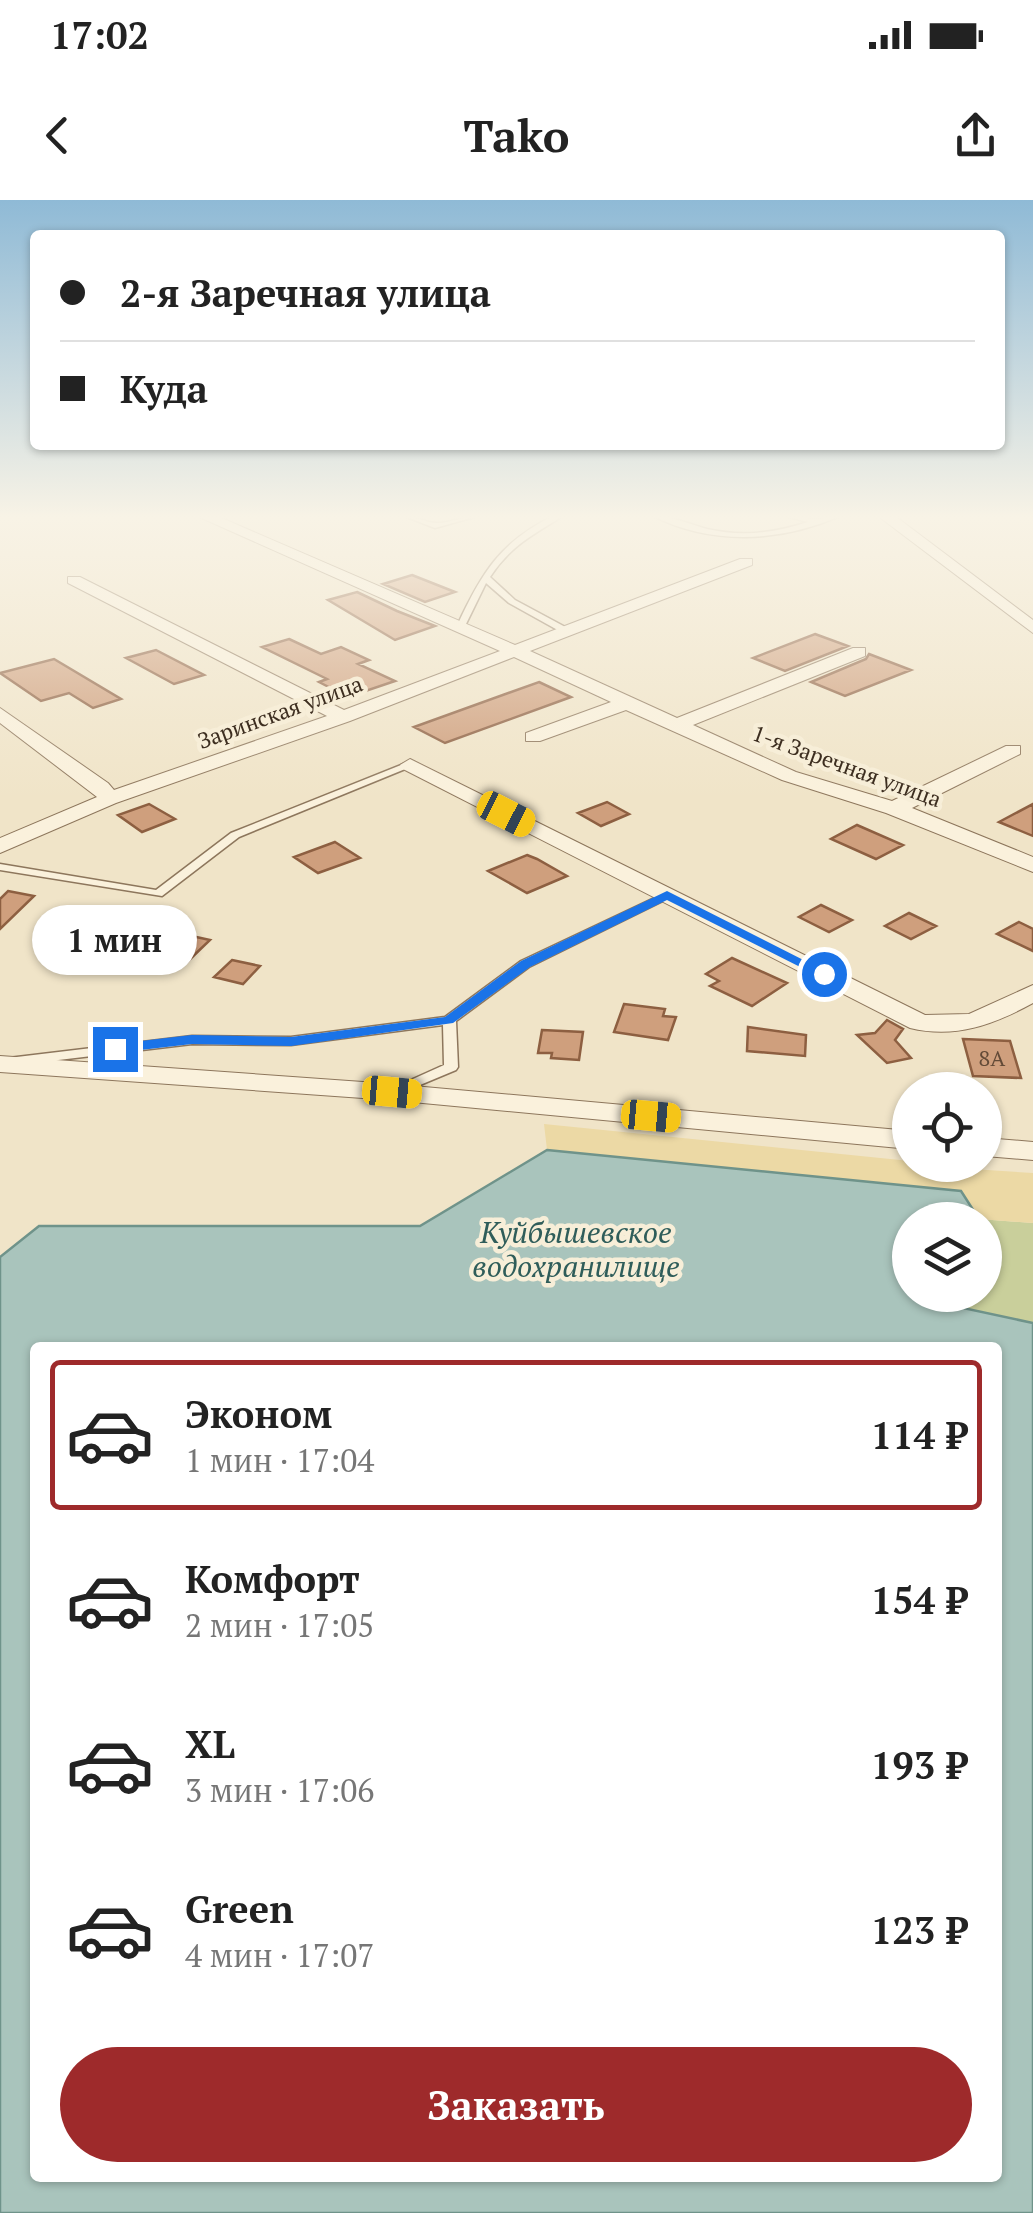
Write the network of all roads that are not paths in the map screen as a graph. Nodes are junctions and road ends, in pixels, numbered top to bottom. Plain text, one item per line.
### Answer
1 (133, 610) edge
2 (423, 610) edge
3 (469, 610) edge
4 (524, 610) edge
5 (621, 610) edge
6 (1009, 610) edge
7 (461, 626) junction
8 (1033, 628) edge
9 (566, 631) junction
10 (515, 651) junction
11 (859, 652) dead end
12 (628, 703) junction
13 (0, 714) edge
14 (343, 717) junction
15 (677, 725) junction
16 (533, 737) dead end
17 (1013, 750) dead end
18 (410, 765) joint
19 (109, 800) junction
20 (894, 808) junction
21 (0, 846) edge
22 (1033, 865) edge
23 (0, 867) edge
24 (667, 895) junction
25 (1033, 993) edge
26 (448, 1020) junction
27 (0, 1063) edge
28 (392, 1092) junction
29 (892, 1138) edge
30 (1002, 1148) edge
31 (1033, 1151) edge

1 - 14 street
2 - 7 street, 1-я Заречная улица
3 - 7 lane
4 - 9 lane
5 - 9 street, Заринская улица
6 - 8 street
7 - 10 street, 1-я Заречная улица
9 - 10 street, Заринская улица
10 - 12 street, 1-я Заречная улица
10 - 14 street, Заринская улица
11 - 15 street
12 - 15 street, 1-я Заречная улица
12 - 16 street
13 - 19 street
14 - 19 street, Заринская улица
15 - 20 street, 1-я Заречная улица
17 - 20 street
18 - 23 lane
18 - 24 street
19 - 21 street, Заринская улица
20 - 22 street, 1-я Заречная улица
24 - 25 street
24 - 26 lane
26 - 27 lane
26 - 28 lane
27 - 28 street
28 - 29 street
30 - 31 street

